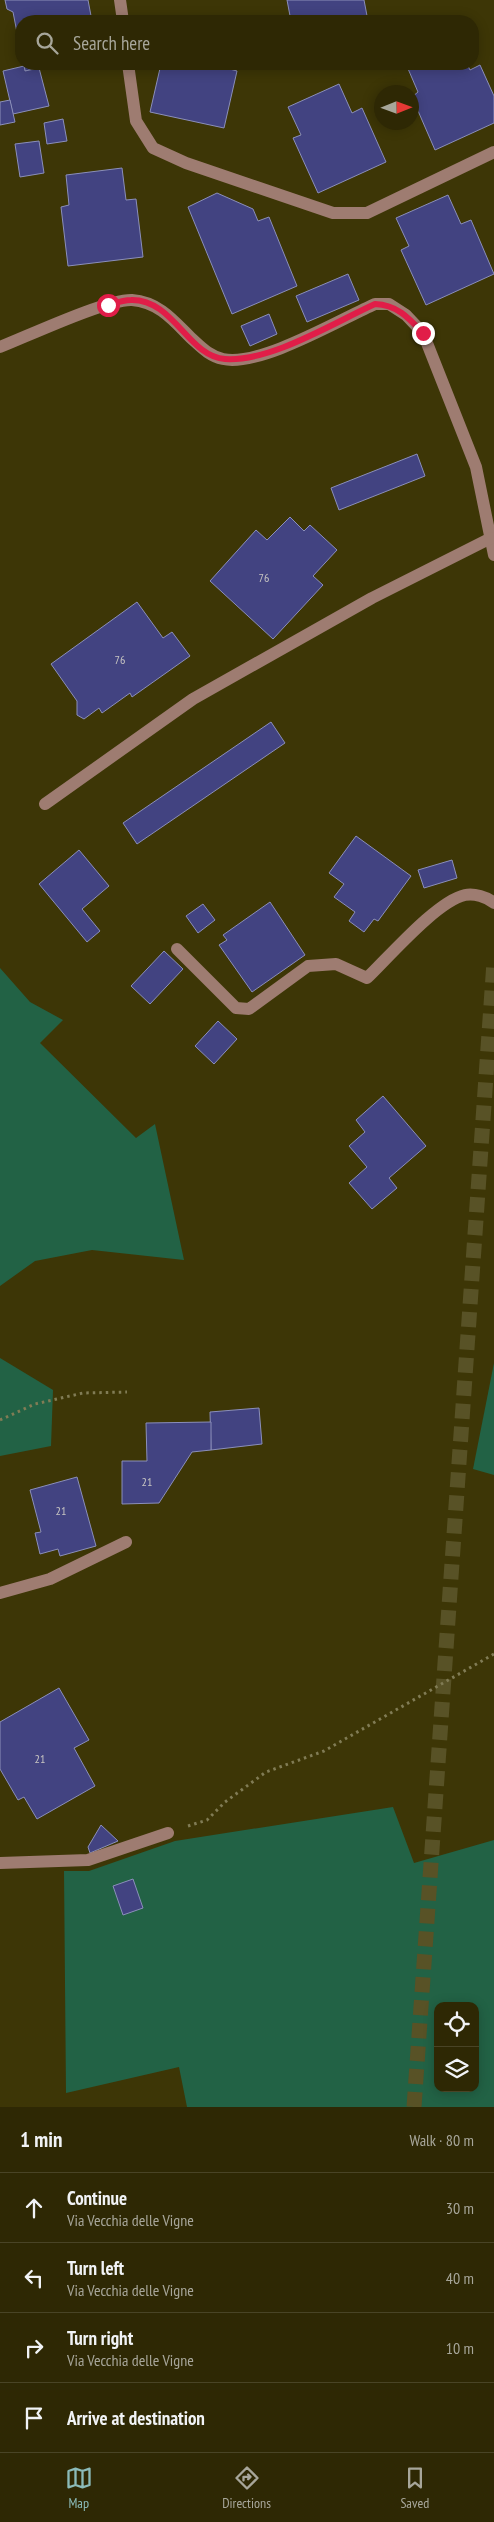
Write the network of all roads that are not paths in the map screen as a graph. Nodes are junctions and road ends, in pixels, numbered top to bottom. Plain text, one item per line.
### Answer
1 (120, 0) edge
2 (121, 15) edge
3 (129, 70) edge
4 (494, 152) edge
5 (0, 347) edge
6 (491, 529) edge
7 (494, 555) edge
8 (45, 804) dead end
9 (494, 903) edge
10 (177, 949) dead end
11 (126, 1542) dead end
12 (0, 1593) edge
13 (168, 1832) road end
14 (0, 1863) edge

1 - 2 street
3 - 4 street
5 - 6 street
6 - 7 street
6 - 8 street
9 - 10 street
11 - 12 street
13 - 14 street

